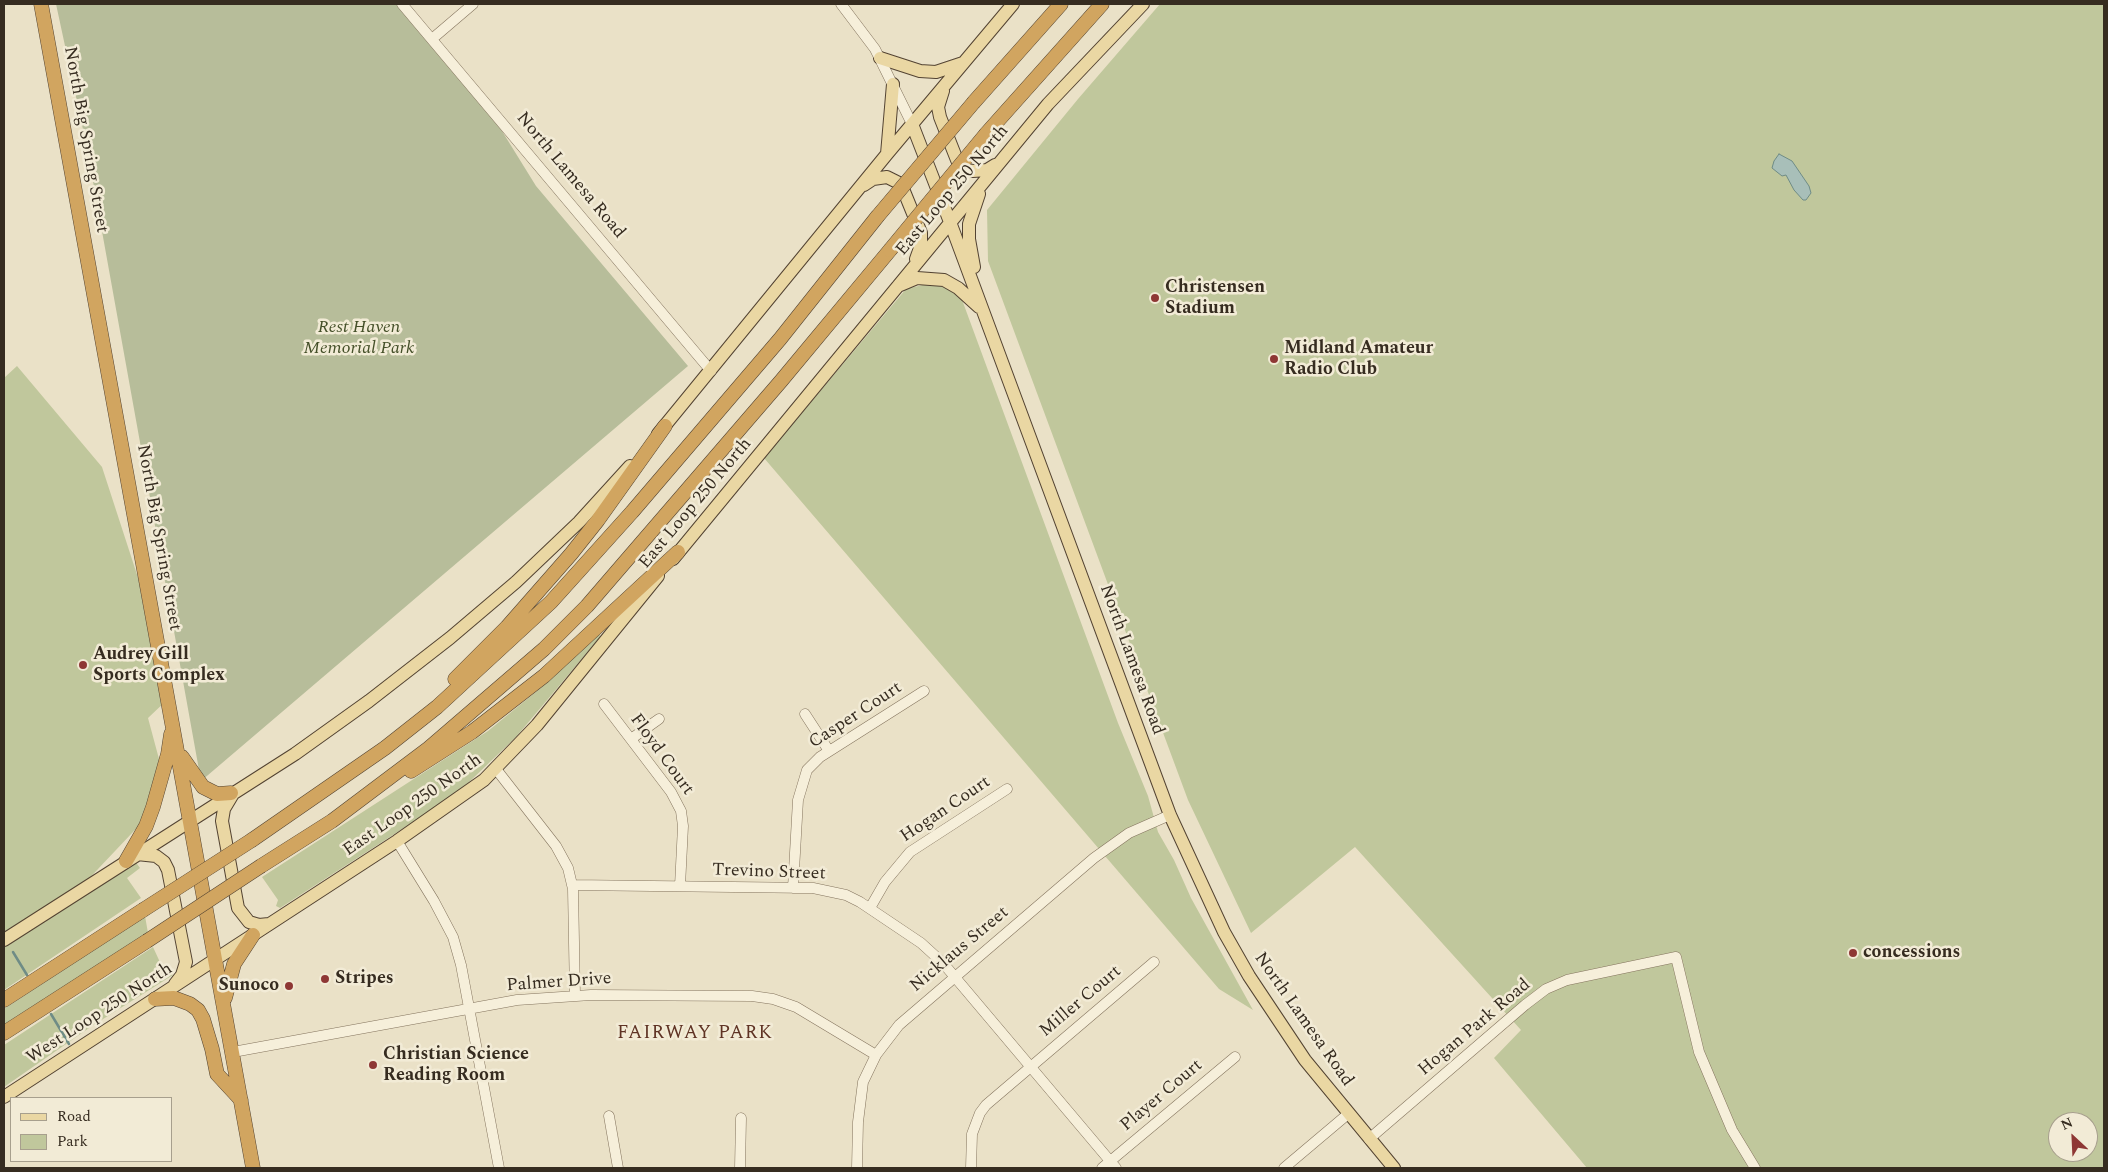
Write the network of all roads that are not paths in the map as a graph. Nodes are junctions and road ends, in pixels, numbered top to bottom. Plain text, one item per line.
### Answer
1 (41, 4) edge
2 (402, 4) edge
3 (473, 4) edge
4 (841, 4) edge
5 (1013, 4) edge
6 (1061, 4) edge
7 (1102, 4) edge
8 (1143, 4) edge
9 (432, 39) junction
10 (880, 58) junction
11 (963, 63) junction
12 (952, 76) junction
13 (893, 84) junction
14 (912, 124) junction
15 (1012, 148) junction
16 (887, 154) junction
17 (990, 174) junction
18 (861, 187) junction
19 (950, 222) junction
20 (896, 287) junction
21 (983, 310) junction
22 (711, 371) junction
23 (665, 426) junction
24 (678, 552) junction
25 (924, 691) dead end
26 (604, 704) dead end
27 (805, 714) dead end
28 (659, 719) dead end
29 (172, 724) junction
30 (631, 739) junction
31 (176, 745) junction
32 (828, 751) junction
33 (496, 769) junction
34 (330, 786) junction
35 (1007, 789) dead end
36 (234, 792) junction
37 (1170, 815) junction
38 (190, 819) junction
39 (332, 821) junction
40 (397, 842) junction
41 (132, 858) junction
42 (572, 885) junction
43 (680, 886) junction
44 (794, 888) junction
45 (870, 908) junction
46 (269, 924) junction
47 (253, 935) junction
48 (4, 940) edge
49 (215, 959) junction
50 (1154, 962) dead end
51 (955, 977) junction
52 (172, 988) junction
53 (575, 996) junction
54 (155, 999) junction
55 (4, 1000) edge
56 (224, 1007) junction
57 (469, 1009) junction
58 (4, 1032) edge
59 (233, 1052) junction
60 (876, 1055) junction
61 (1235, 1057) dead end
62 (1030, 1067) junction
63 (4, 1097) edge
64 (241, 1100) junction
65 (1348, 1114) junction
66 (608, 1116) dead end
67 (741, 1118) dead end
68 (1369, 1139) junction
69 (1113, 1165) edge
70 (253, 1168) edge
71 (498, 1168) edge
72 (618, 1168) edge
73 (740, 1168) edge
74 (857, 1168) edge
75 (971, 1168) edge
76 (1102, 1168) edge
77 (1284, 1168) edge
78 (1394, 1168) edge
79 (1755, 1168) edge

1 - 29 highway, North Big Spring Street
2 - 9 street, North Lamesa Road
3 - 9 street
4 - 10 street
5 - 11 main road
6 - 34 highway, bridge
7 - 39 highway, bridge
8 - 15 main road, East Loop 250 North
9 - 22 street, North Lamesa Road
10 - 11 main road
10 - 13 street
11 - 12 main road
12 - 14 main road
12 - 15 main road
13 - 14 street
13 - 16 main road
14 - 16 main road
14 - 19 main road, North Lamesa Road
15 - 17 main road, East Loop 250 North
16 - 18 main road
17 - 19 main road, East Loop 250 North
17 - 21 main road
18 - 20 main road
18 - 22 main road
19 - 20 main road, East Loop 250 North
19 - 21 main road, North Lamesa Road
20 - 21 main road
20 - 24 main road, East Loop 250 North
21 - 37 main road, North Lamesa Road
22 - 23 main road
23 - 34 highway
23 - 36 main road
24 - 33 main road, East Loop 250 North
24 - 39 highway
25 - 32 street, Casper Court
26 - 30 street, Floyd Court
27 - 32 street
28 - 30 street
29 - 31 highway, North Big Spring Street
29 - 41 highway
30 - 43 street, Floyd Court
31 - 36 highway
31 - 38 highway, North Big Spring Street
32 - 44 street, Casper Court
33 - 40 main road, East Loop 250 North
33 - 42 street
34 - 55 highway, bridge
35 - 45 street, Hogan Court
36 - 38 main road
36 - 46 main road
37 - 51 street, Nicklaus Street
37 - 65 main road, North Lamesa Road
38 - 41 main road
38 - 49 highway, North Big Spring Street
39 - 58 highway, bridge
40 - 46 main road, East Loop 250 North
40 - 57 street
41 - 48 main road
41 - 52 main road
42 - 43 street, Trevino Street
42 - 53 street
43 - 44 street, Trevino Street
44 - 45 street, Trevino Street
45 - 51 street, Trevino Street
46 - 47 main road, East Loop 250 North
47 - 49 main road, East Loop 250 North
47 - 56 highway
49 - 52 main road, West Loop 250 North
49 - 56 highway, North Big Spring Street
50 - 62 street, Miller Court
51 - 60 street, Nicklaus Street
51 - 62 street, Trevino Street
52 - 54 main road, West Loop 250 North
53 - 57 street, Palmer Drive
53 - 60 street, Palmer Drive
54 - 63 main road, West Loop 250 North
54 - 64 highway
56 - 59 highway, North Big Spring Street
57 - 59 street, Palmer Drive
57 - 71 street
59 - 64 highway, North Big Spring Street
60 - 74 street, Nicklaus Street
61 - 69 street, Player Court
62 - 69 street, Trevino Street
62 - 75 street, Miller Court
64 - 70 highway, North Big Spring Street
65 - 68 main road, North Lamesa Road
65 - 77 street
66 - 72 street
67 - 73 street
68 - 78 main road, North Lamesa Road
68 - 79 street, Hogan Park Road
69 - 76 street, Player Court

